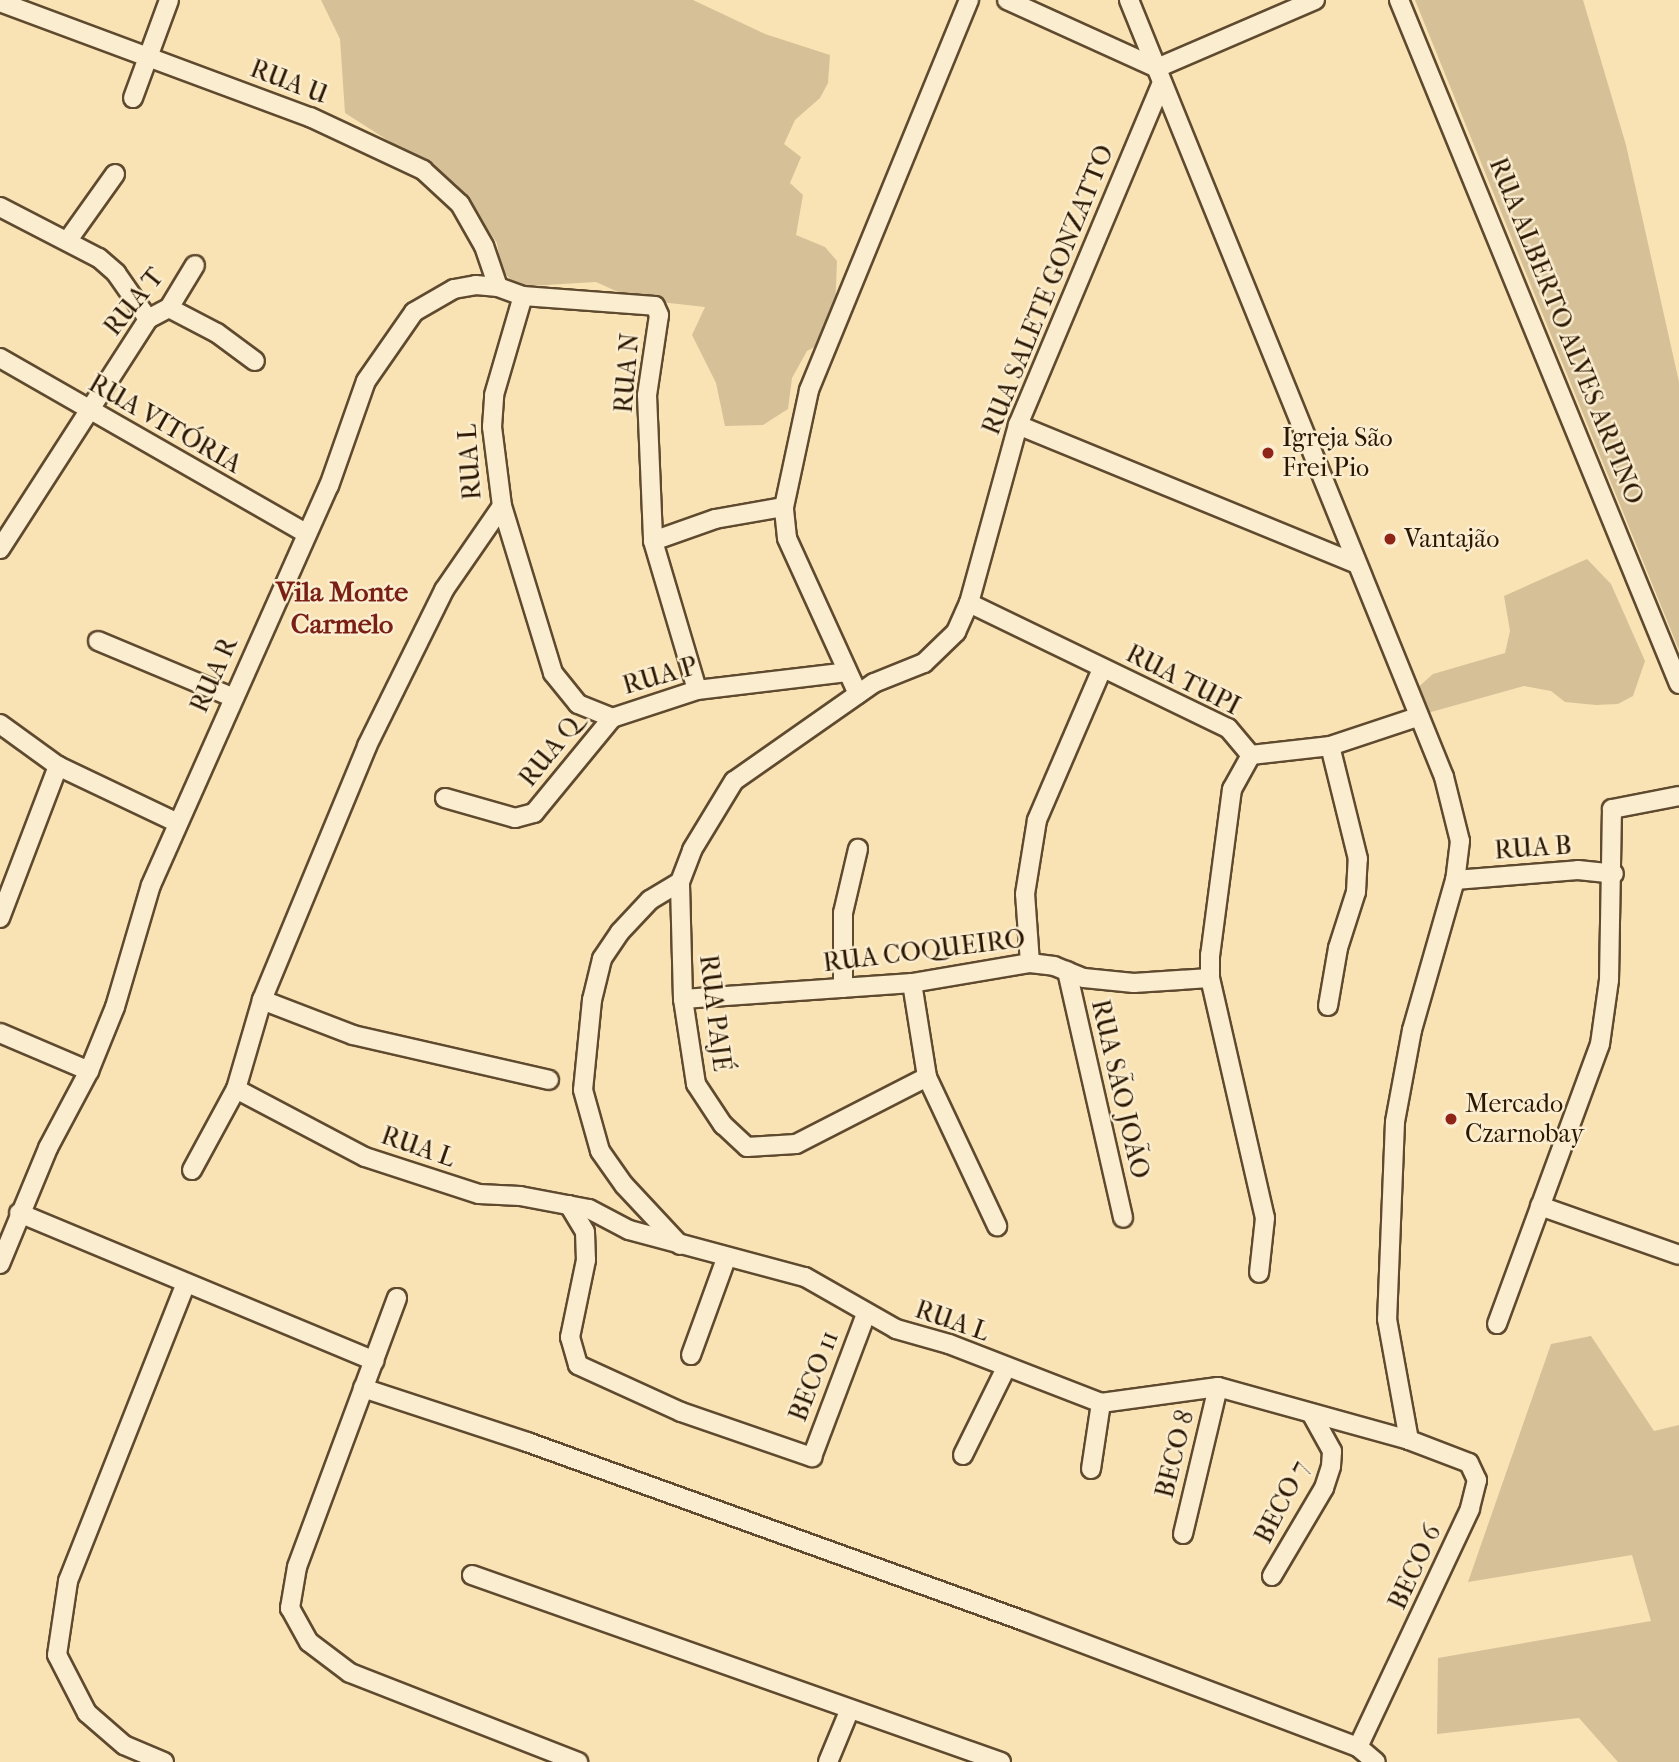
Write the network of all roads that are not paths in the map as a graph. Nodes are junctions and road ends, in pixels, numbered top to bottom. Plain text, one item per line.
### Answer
1 (169, 0) edge
2 (969, 0) edge
3 (1007, 0) edge
4 (1129, 0) edge
5 (1315, 0) edge
6 (1399, 0) edge
7 (0, 2) edge
8 (150, 58) junction
9 (1159, 76) junction
10 (133, 98) dead end
11 (115, 174) dead end
12 (0, 206) edge
13 (68, 240) junction
14 (195, 265) dead end
15 (498, 287) junction
16 (523, 296) junction
17 (169, 308) junction
18 (414, 312) joint
19 (148, 319) junction
20 (0, 358) edge
21 (255, 361) dead end
22 (88, 410) junction
23 (1018, 425) junction
24 (502, 506) junction
25 (784, 507) junction
26 (305, 533) junction
27 (653, 541) junction
28 (0, 549) edge
29 (1357, 564) junction
30 (969, 603) junction
31 (98, 641) dead end
32 (1102, 669) junction
33 (847, 672) junction
34 (1679, 684) edge
35 (697, 690) junction
36 (858, 694) junction
37 (232, 697) junction
38 (1417, 717) junction
39 (612, 718) junction
40 (0, 724) edge
41 (1330, 746) junction
42 (1251, 755) junction
43 (58, 766) junction
44 (1679, 796) edge
45 (445, 799) dead end
46 (178, 823) junction
47 (858, 849) dead end
48 (1614, 874) junction
49 (1455, 880) junction
50 (680, 882) junction
51 (5, 886) edge
52 (0, 918) edge
53 (1030, 963) junction
54 (1067, 971) junction
55 (1210, 978) junction
56 (912, 983) junction
57 (843, 988) junction
58 (683, 999) junction
59 (262, 1000) junction
60 (1328, 1006) dead end
61 (0, 1033) edge
62 (89, 1071) junction
63 (927, 1077) junction
64 (549, 1080) dead end
65 (236, 1088) junction
66 (192, 1170) dead end
67 (569, 1205) junction
68 (1540, 1206) junction
69 (19, 1213) junction
70 (1123, 1219) dead end
71 (997, 1226) dead end
72 (680, 1245) junction
73 (1679, 1255) edge
74 (726, 1259) junction
75 (0, 1264) edge
76 (1259, 1273) dead end
77 (185, 1285) junction
78 (397, 1298) dead end
79 (866, 1314) junction
80 (1497, 1324) dead end
81 (691, 1354) dead end
82 (374, 1360) junction
83 (1006, 1368) junction
84 (1218, 1387) junction
85 (363, 1388) junction
86 (1101, 1403) junction
87 (1311, 1413) junction
88 (1409, 1440) junction
89 (963, 1455) dead end
90 (1091, 1469) dead end
91 (1183, 1534) dead end
92 (472, 1575) dead end
93 (1272, 1576) dead end
94 (850, 1709) junction
95 (1358, 1747) junction
96 (164, 1762) edge
97 (578, 1762) edge
98 (828, 1762) edge
99 (1001, 1762) edge
100 (1376, 1762) edge

1 - 8 street
2 - 25 street
3 - 9 street
4 - 9 street
5 - 9 street
6 - 34 street, RUA ALBERTO ALVES ARPINO
7 - 8 street, RUA U
8 - 10 street
8 - 15 street, RUA U
9 - 23 street, RUA SALETE GONZATTO
9 - 29 street
11 - 13 street
12 - 13 street
13 - 19 street
14 - 17 street, RUA T
15 - 16 street, RUA N
15 - 18 street, RUA N
16 - 24 street, RUA L
16 - 27 street, RUA N
17 - 19 street, RUA T
17 - 21 street
18 - 26 street, RUA R
19 - 22 street, RUA T
20 - 22 street, RUA VITÓRIA
22 - 26 street, RUA VITÓRIA
22 - 28 street, RUA T
23 - 29 street
23 - 30 street, RUA SALETE GONZATTO
24 - 39 street, RUA P
24 - 59 street, RUA L
25 - 27 street
25 - 33 street
26 - 37 street, RUA R
27 - 35 street, RUA N
29 - 38 street
30 - 32 street, RUA TUPI
30 - 36 street, RUA SALETE GONZATTO
31 - 37 street
32 - 42 street, RUA TUPI
32 - 53 street
33 - 35 street, RUA P
33 - 36 street
35 - 39 street, RUA P
36 - 50 street, RUA SALETE GONZATTO
37 - 46 street, RUA R
38 - 41 street, RUA TUPI
38 - 49 street
39 - 45 street, RUA Q
40 - 43 street
41 - 42 street, RUA TUPI
41 - 60 street
42 - 55 street
43 - 46 street
43 - 51 street
44 - 48 street
46 - 62 street, RUA R
47 - 57 street
48 - 49 street, RUA B
48 - 68 street
49 - 88 street
50 - 58 street, RUA PAJÉ
50 - 72 street
51 - 52 street
53 - 54 street, RUA COQUEIRO
53 - 56 street, RUA COQUEIRO
54 - 55 street, RUA COQUEIRO
54 - 70 street, RUA SÃO JOÃO
55 - 76 street
56 - 57 street, RUA COQUEIRO
56 - 63 street
57 - 58 street, RUA COQUEIRO
58 - 63 street, RUA PAJÉ
59 - 64 street
59 - 65 street, RUA L
61 - 62 street
62 - 69 street, RUA R
63 - 71 street
65 - 66 street
65 - 67 street, RUA L
67 - 72 street, RUA L
67 - 79 street, BECO 11
68 - 73 street
68 - 80 street
69 - 75 street, RUA R
69 - 77 street
72 - 74 street, RUA L
74 - 79 street, RUA L
74 - 81 street
77 - 82 street
77 - 96 street
78 - 82 street
79 - 83 street, RUA L
82 - 85 street
83 - 86 street, RUA L
83 - 89 street
84 - 86 street, RUA L
84 - 87 street, RUA L
84 - 91 street, BECO 8
85 - 95 street
85 - 97 street
86 - 90 street
87 - 88 street, RUA L
87 - 93 street, BECO 7
88 - 95 street, BECO 6
92 - 94 street
94 - 98 street
94 - 99 street
95 - 100 street

